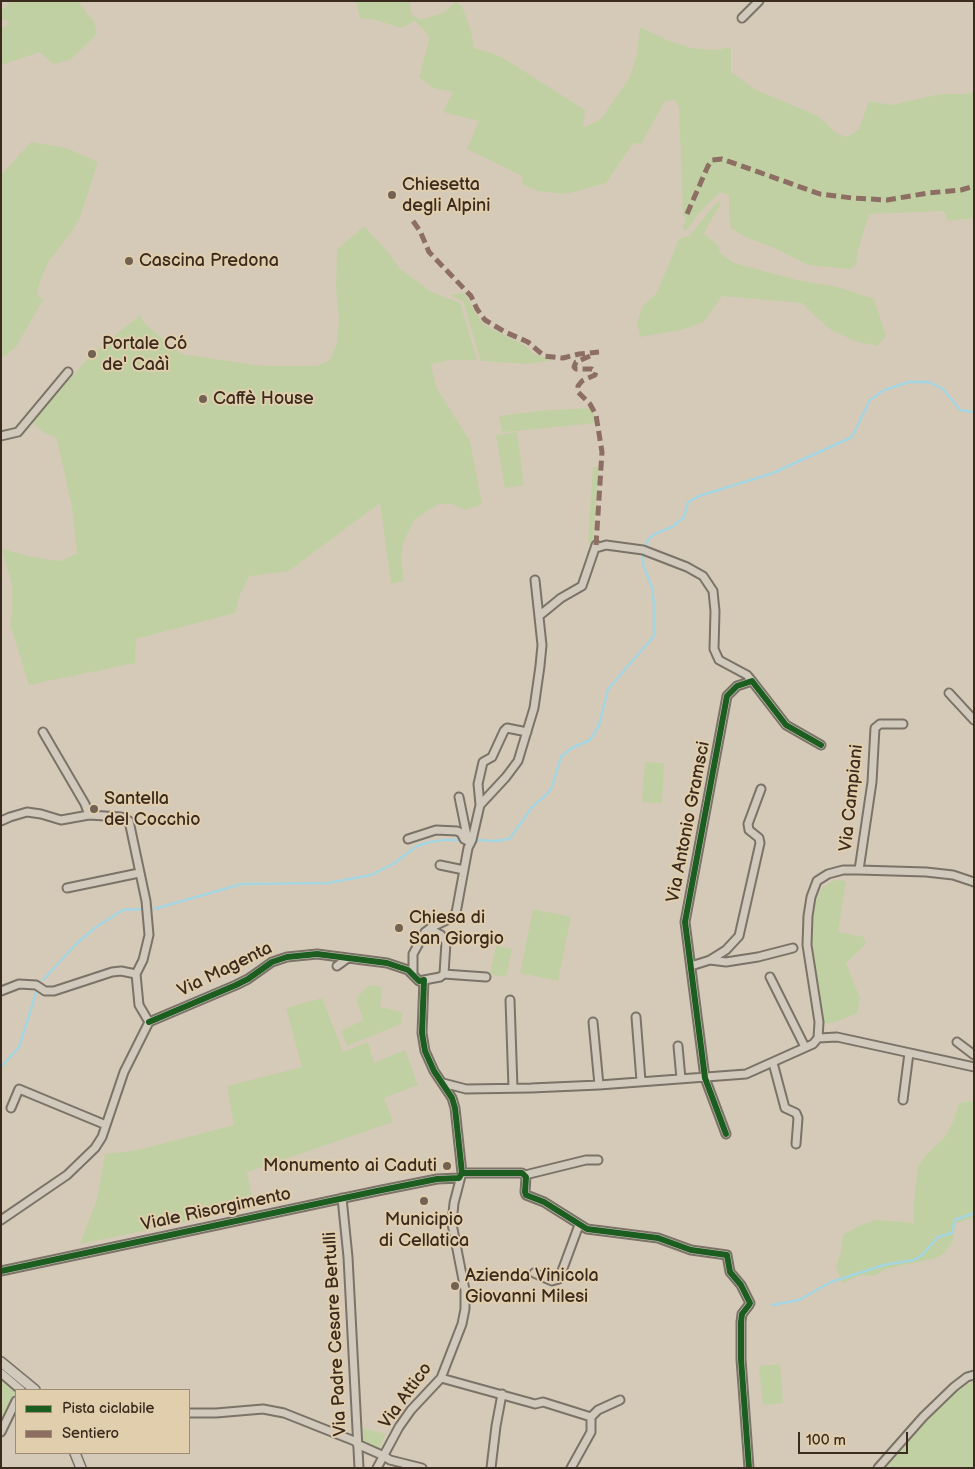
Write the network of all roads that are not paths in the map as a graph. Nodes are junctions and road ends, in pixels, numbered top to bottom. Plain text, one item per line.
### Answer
1 (759, 1) edge
2 (742, 18) dead end
3 (68, 372) dead end
4 (1, 436) edge
5 (535, 580) dead end
6 (539, 616) junction
7 (752, 681) junction
8 (949, 693) dead end
9 (974, 720) edge
10 (902, 724) dead end
11 (43, 732) dead end
12 (527, 732) junction
13 (821, 745) dead end
14 (762, 788) dead end
15 (459, 797) dead end
16 (480, 805) junction
17 (89, 816) junction
18 (1, 821) edge
19 (408, 839) dead end
20 (469, 843) junction
21 (440, 865) dead end
22 (464, 870) junction
23 (859, 870) junction
24 (139, 873) junction
25 (974, 882) edge
26 (67, 888) dead end
27 (429, 929) junction
28 (793, 948) dead end
29 (348, 958) junction
30 (710, 960) junction
31 (337, 966) dead end
32 (691, 966) junction
33 (136, 974) junction
34 (413, 974) junction
35 (442, 976) junction
36 (486, 977) dead end
37 (770, 978) dead end
38 (422, 981) junction
39 (1, 991) edge
40 (510, 1000) dead end
41 (636, 1017) dead end
42 (149, 1022) junction
43 (593, 1022) dead end
44 (818, 1038) junction
45 (957, 1042) dead end
46 (678, 1046) dead end
47 (805, 1047) junction
48 (909, 1053) junction
49 (974, 1055) edge
50 (772, 1063) junction
51 (974, 1067) edge
52 (706, 1078) junction
53 (681, 1079) junction
54 (641, 1081) junction
55 (443, 1083) junction
56 (599, 1085) junction
57 (513, 1088) junction
58 (466, 1089) junction
59 (452, 1098) junction
60 (903, 1100) dead end
61 (11, 1108) dead end
62 (106, 1125) junction
63 (726, 1134) dead end
64 (796, 1144) dead end
65 (599, 1158) dead end
66 (463, 1175) junction
67 (525, 1175) junction
68 (342, 1198) junction
69 (1, 1220) edge
70 (579, 1225) junction
71 (1, 1271) edge
72 (534, 1273) dead end
73 (1, 1362) edge
74 (1, 1373) edge
75 (974, 1375) edge
76 (441, 1378) junction
77 (19, 1389) edge
78 (34, 1389) edge
79 (502, 1394) junction
80 (620, 1400) dead end
81 (15, 1403) edge
82 (190, 1413) edge
83 (591, 1417) junction
84 (1, 1432) edge
85 (357, 1443) junction
86 (74, 1454) edge
87 (384, 1456) junction
88 (81, 1468) edge
89 (359, 1468) edge
90 (377, 1468) edge
91 (422, 1468) edge
92 (492, 1468) edge
93 (571, 1468) edge
94 (749, 1468) edge
95 (878, 1468) edge

1 - 2 street
3 - 4 street
5 - 6 street
6 - 7 street
6 - 12 street
7 - 13 street
7 - 32 street, Via Antonio Gramsci
8 - 9 street
10 - 23 street, Via Campiani
11 - 17 street
12 - 16 street
12 - 16 street
14 - 30 street
15 - 20 street
16 - 20 street
17 - 18 street
17 - 24 street
19 - 20 street
20 - 22 street
21 - 22 street
22 - 27 street
23 - 25 street, Via Campiani
23 - 44 street, Via Campiani
24 - 26 street
24 - 33 street
27 - 34 street
27 - 35 street
28 - 30 street
29 - 31 street
29 - 34 street, Via Magenta
29 - 42 street, Via Magenta
30 - 32 street
32 - 52 street, Via Antonio Gramsci
33 - 39 street
33 - 42 street
34 - 38 street
35 - 36 street
35 - 38 street
37 - 47 street
38 - 55 street
40 - 57 street
41 - 54 street
42 - 62 street
43 - 56 street
44 - 47 street
44 - 48 street
45 - 49 street
46 - 53 street
47 - 50 street
48 - 51 street
48 - 60 street
50 - 52 street
50 - 64 street
52 - 53 street
52 - 63 street, Via Antonio Gramsci
53 - 54 street
54 - 56 street
55 - 58 street
55 - 59 street
56 - 57 street
57 - 58 street
58 - 59 street
59 - 66 street, Via Attico
61 - 62 street
62 - 69 street
65 - 67 street, Viale Risorgimento
66 - 67 street, Viale Risorgimento
66 - 68 street, Viale Risorgimento
66 - 76 street, Via Attico
67 - 70 street
68 - 71 street, Viale Risorgimento
68 - 85 street, Via Padre Cesare Bertulli
70 - 72 street
70 - 94 street
73 - 78 street
74 - 77 street
75 - 95 street
76 - 79 street
76 - 87 street, Via Attico
79 - 83 street
79 - 92 street
80 - 83 street
81 - 84 street
82 - 85 street
83 - 93 street
85 - 87 street
85 - 89 street, Via Padre Cesare Bertulli
86 - 88 street
87 - 90 street, Via Attico
87 - 91 street

